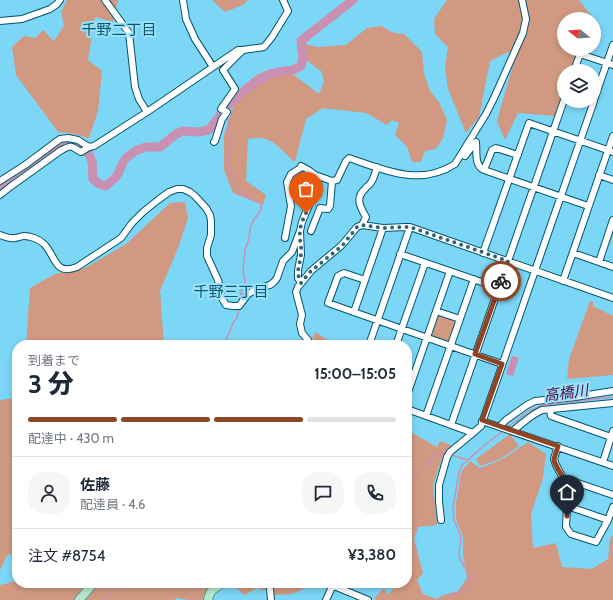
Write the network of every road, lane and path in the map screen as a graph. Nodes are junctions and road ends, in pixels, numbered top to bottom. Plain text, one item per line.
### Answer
1 (60, 0) edge
2 (106, 0) edge
3 (183, 0) edge
4 (283, 0) edge
5 (522, 0) edge
6 (0, 21) edge
7 (613, 45) edge
8 (243, 50) junction
9 (576, 64) edge
10 (610, 64) edge
11 (213, 67) junction
12 (601, 84) edge
13 (561, 108) edge
14 (591, 108) edge
15 (147, 112) junction
16 (553, 131) junction
17 (613, 136) edge
18 (580, 140) junction
19 (214, 142) dead end
20 (89, 146) junction
21 (610, 151) edge
22 (518, 155) junction
23 (455, 164) junction
24 (377, 167) junction
25 (484, 170) junction
26 (315, 175) junction
27 (599, 175) junction
28 (509, 179) junction
29 (613, 180) edge
30 (332, 181) junction
31 (0, 182) edge
32 (533, 187) junction
33 (0, 195) edge
34 (560, 197) junction
35 (309, 205) junction
36 (588, 206) junction
37 (320, 208) junction
38 (613, 220) edge
39 (362, 225) junction
40 (410, 227) junction
41 (383, 228) junction
42 (300, 231) junction
43 (310, 231) dead end
44 (0, 235) edge
45 (285, 238) dead end
46 (483, 253) junction
47 (573, 253) junction
48 (400, 254) junction
49 (508, 261) junction
50 (599, 262) junction
51 (425, 263) junction
52 (613, 267) edge
53 (450, 271) junction
54 (534, 271) junction
55 (474, 279) junction
56 (364, 280) junction
57 (563, 281) junction
58 (301, 283) junction
59 (499, 288) junction
60 (613, 298) edge
61 (436, 311) junction
62 (354, 312) junction
63 (460, 319) junction
64 (377, 320) junction
65 (402, 329) junction
66 (427, 338) junction
67 (308, 340) edge
68 (371, 340) edge
69 (398, 340) edge
70 (451, 346) junction
71 (475, 354) junction
72 (502, 364) junction
73 (412, 381) edge
74 (613, 391) edge
75 (613, 403) edge
76 (550, 410) junction
77 (412, 411) edge
78 (426, 416) junction
79 (482, 420) junction
80 (451, 425) junction
81 (507, 428) junction
82 (473, 433) junction
83 (612, 434) edge
84 (558, 446) junction
85 (603, 462) junction
86 (613, 466) edge
87 (563, 478) junction
88 (613, 495) edge
89 (567, 506) junction
90 (613, 507) edge
91 (441, 520) dead end
92 (608, 520) junction
93 (90, 588) edge
94 (214, 588) edge
95 (332, 588) edge
96 (339, 588) edge
97 (270, 589) dead end
98 (79, 600) edge
99 (208, 600) edge
100 (271, 600) edge
101 (326, 600) edge
102 (368, 600) edge

1 - 6 street
2 - 15 street
3 - 11 street
4 - 8 street
5 - 23 street
7 - 10 street
8 - 11 street
8 - 19 street
9 - 10 street
10 - 12 street
11 - 15 street
13 - 16 street
14 - 18 street
15 - 20 street
16 - 18 street
16 - 22 street
16 - 32 street
17 - 21 street
18 - 21 street
18 - 34 street
20 - 31 street
20 - 33 street
21 - 27 street
22 - 25 street
22 - 28 street
23 - 24 street
23 - 25 street
24 - 30 street
24 - 39 street
25 - 28 street
26 - 30 street
26 - 35 street
26 - 45 street
27 - 29 street
27 - 36 street
28 - 32 street
28 - 46 street
30 - 37 street
32 - 34 street
32 - 49 street
34 - 36 street
34 - 54 street
35 - 37 street
35 - 42 street
36 - 47 street
37 - 43 street
38 - 50 street
39 - 41 street
39 - 58 street
40 - 41 street
40 - 46 street
40 - 48 street
41 - 56 street
42 - 44 street
42 - 58 street
46 - 49 street
47 - 50 street
47 - 57 street
48 - 51 street
48 - 64 street
49 - 54 street
49 - 59 street
50 - 52 street
51 - 53 street
51 - 65 street
53 - 55 street
53 - 61 street
54 - 57 street
54 - 72 street
55 - 59 street
55 - 63 street
56 - 62 street
56 - 62 street
57 - 60 street
58 - 67 street
59 - 71 street
61 - 63 street
61 - 66 street
62 - 64 street
63 - 70 street
64 - 65 street
64 - 68 street
65 - 66 street
65 - 69 street
66 - 70 street
66 - 73 street
70 - 71 street
70 - 78 street
71 - 72 street
71 - 80 street
72 - 79 street
74 - 81 street
75 - 76 street
76 - 81 street
76 - 83 street
77 - 78 street
78 - 80 street
79 - 81 street
79 - 82 street
80 - 82 street
81 - 84 street
82 - 91 street
83 - 85 street
84 - 85 street
84 - 87 street
85 - 86 street
87 - 88 street
87 - 89 street
89 - 92 street
89 - 92 street
90 - 92 street
93 - 98 main road
94 - 99 main road
95 - 101 street
96 - 102 street
97 - 100 street

